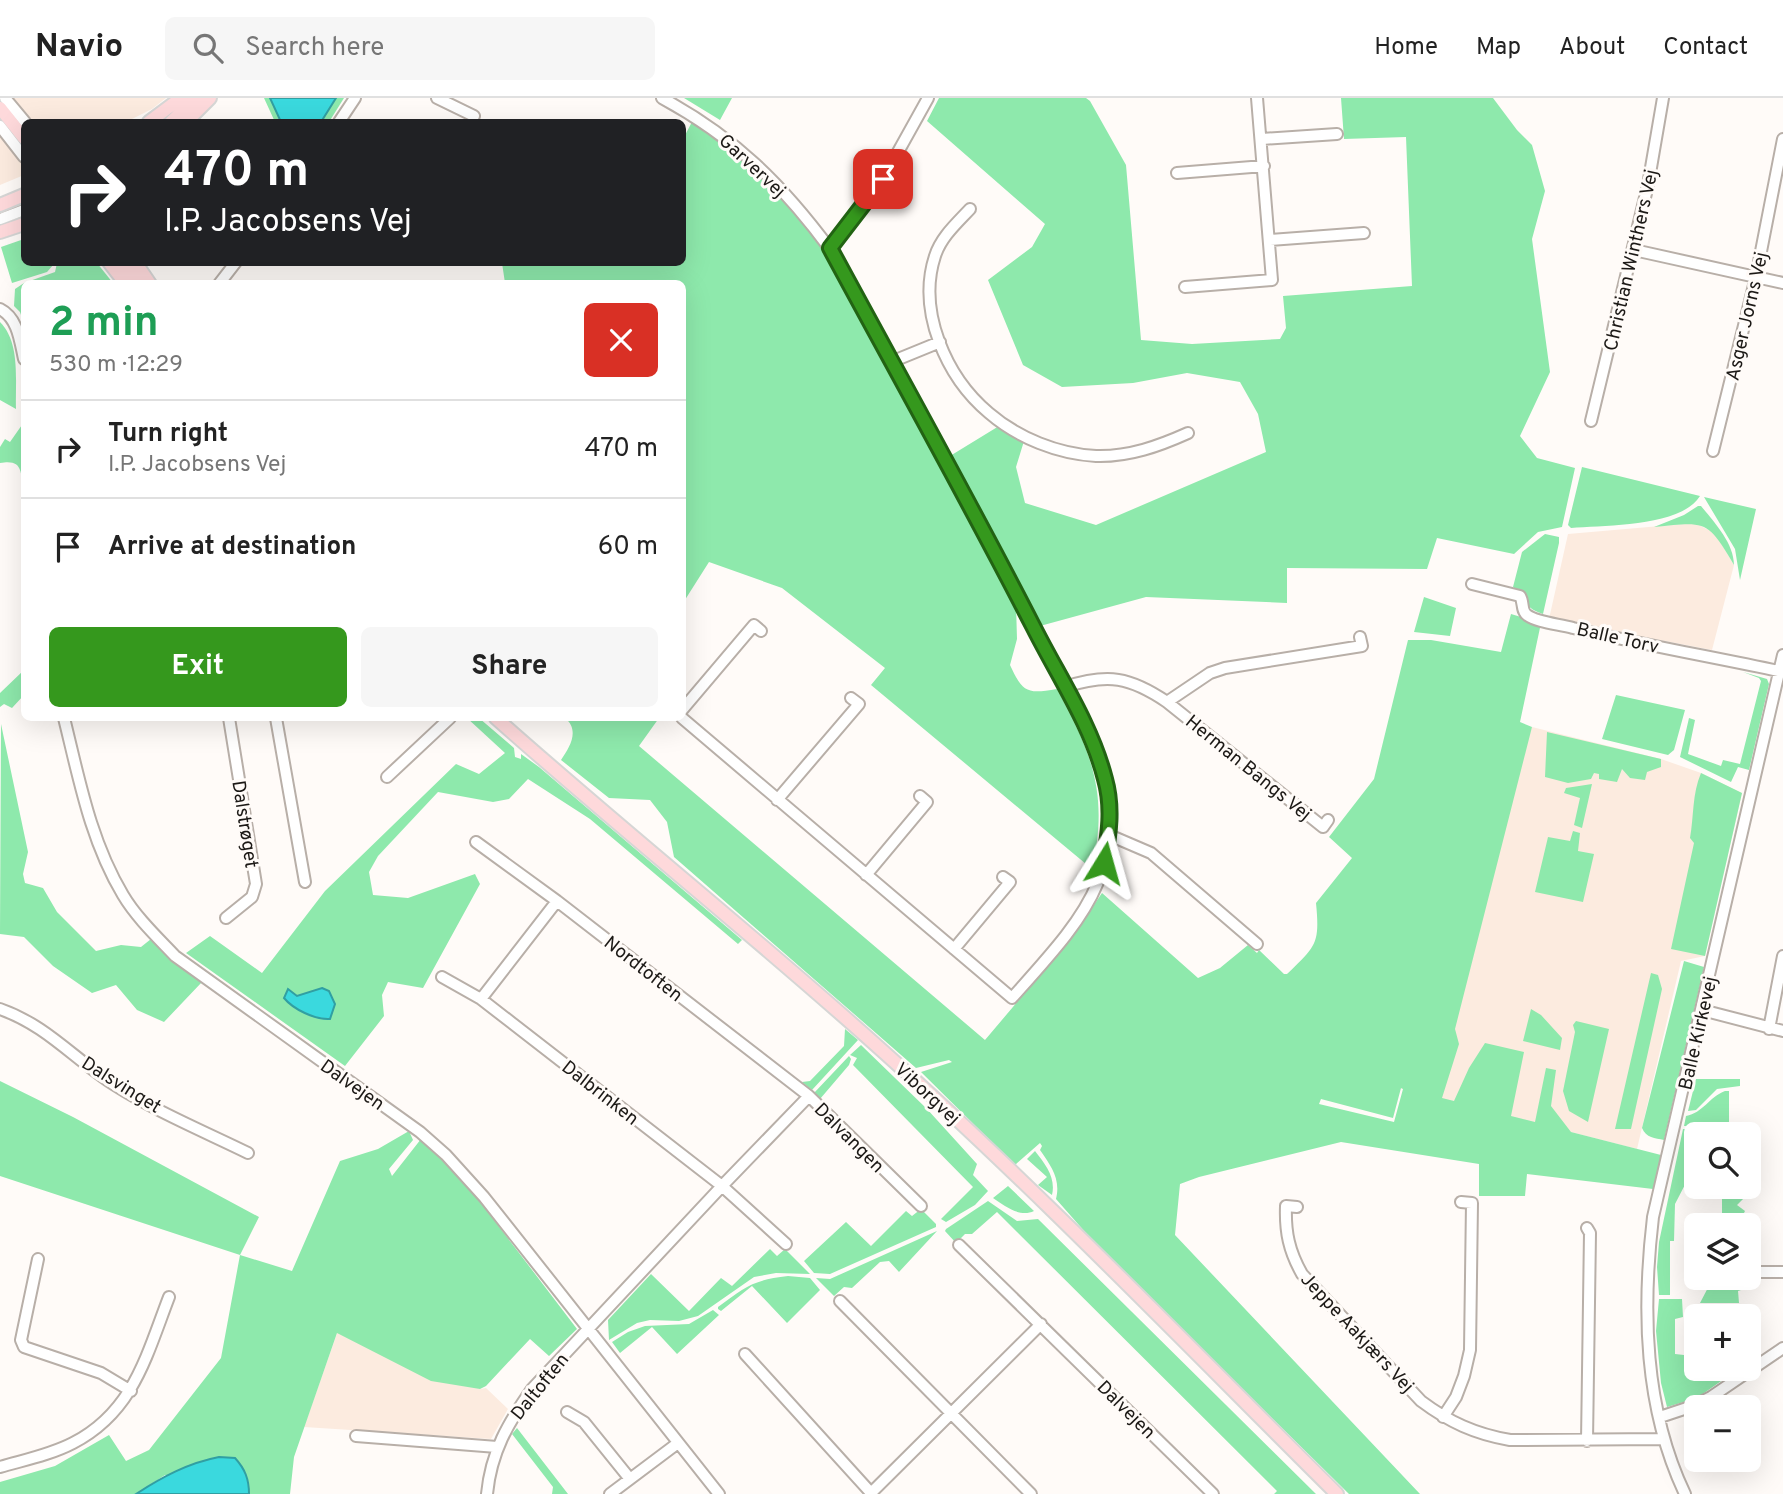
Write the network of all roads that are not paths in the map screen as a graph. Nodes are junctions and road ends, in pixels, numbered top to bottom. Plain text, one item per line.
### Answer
1 (5, 98) edge
2 (181, 98) edge
3 (196, 98) edge
4 (210, 98) edge
5 (355, 98) edge
6 (437, 98) edge
7 (662, 98) edge
8 (928, 98) edge
9 (1257, 98) edge
10 (1663, 98) edge
11 (0, 108) edge
12 (474, 116) dead end
13 (22, 119) edge
14 (153, 119) edge
15 (174, 119) edge
16 (189, 119) edge
17 (341, 119) edge
18 (0, 126) edge
19 (21, 134) edge
20 (1337, 134) dead end
21 (1262, 139) junction
22 (1783, 139) edge
23 (21, 153) edge
24 (1264, 166) junction
25 (1177, 173) dead end
26 (21, 196) edge
27 (0, 205) edge
28 (970, 209) dead end
29 (21, 211) edge
30 (0, 219) edge
31 (21, 224) edge
32 (0, 232) edge
33 (1364, 233) dead end
34 (1270, 240) junction
35 (830, 248) junction
36 (1634, 250) junction
37 (112, 266) edge
38 (233, 266) edge
39 (1756, 277) junction
40 (123, 280) edge
41 (222, 280) edge
42 (1783, 283) edge
43 (1185, 287) dead end
44 (0, 309) edge
45 (21, 336) edge
46 (940, 342) junction
47 (891, 362) junction
48 (1591, 421) dead end
49 (1188, 433) dead end
50 (1713, 451) dead end
51 (1472, 584) dead end
52 (761, 631) dead end
53 (1360, 637) dead end
54 (1783, 655) edge
55 (1781, 671) edge
56 (1065, 687) junction
57 (851, 698) dead end
58 (1167, 702) junction
59 (686, 705) edge
60 (65, 721) edge
61 (229, 721) edge
62 (276, 721) edge
63 (447, 721) edge
64 (499, 721) edge
65 (685, 721) edge
66 (387, 777) dead end
67 (920, 796) dead end
68 (777, 800) junction
69 (1328, 820) dead end
70 (1109, 835) junction
71 (476, 842) dead end
72 (866, 875) junction
73 (1003, 877) dead end
74 (306, 882) dead end
75 (556, 901) junction
76 (226, 918) dead end
77 (1257, 944) dead end
78 (954, 949) junction
79 (1783, 957) edge
80 (442, 977) dead end
81 (481, 999) junction
82 (0, 1009) edge
83 (1702, 1010) junction
84 (1769, 1029) junction
85 (1783, 1031) edge
86 (810, 1096) junction
87 (248, 1153) dead end
88 (722, 1186) junction
89 (1461, 1202) dead end
90 (921, 1206) dead end
91 (1297, 1207) dead end
92 (1587, 1228) dead end
93 (786, 1244) dead end
94 (959, 1245) dead end
95 (38, 1259) dead end
96 (1761, 1272) edge
97 (1783, 1272) edge
98 (169, 1297) dead end
99 (840, 1301) dead end
100 (1041, 1324) junction
101 (588, 1330) junction
102 (1783, 1348) edge
103 (745, 1354) dead end
104 (131, 1391) junction
105 (566, 1412) dead end
106 (951, 1413) junction
107 (1443, 1417) junction
108 (1660, 1417) junction
109 (356, 1436) dead end
110 (1664, 1439) junction
111 (1587, 1441) junction
112 (678, 1443) junction
113 (497, 1447) junction
114 (0, 1467) edge
115 (630, 1479) junction
116 (487, 1494) edge
117 (610, 1494) edge
118 (719, 1494) edge
119 (871, 1494) edge
120 (1031, 1494) edge
121 (1213, 1494) edge
122 (1337, 1494) edge
123 (1685, 1494) edge

1 - 13 street
2 - 14 main road
3 - 15 main road
4 - 16 main road
5 - 17 street
6 - 12 street
7 - 35 street, Garvervej
8 - 35 street
9 - 21 street
10 - 36 street, Christian Winthers Vej
11 - 19 main road
18 - 23 street
20 - 21 street
21 - 24 street
22 - 39 street, Asger Jorns Vej
24 - 25 street
24 - 34 street
26 - 27 main road
28 - 46 street
29 - 30 street
31 - 32 main road
33 - 34 street
34 - 43 street
35 - 47 street
36 - 39 street
36 - 48 street, Christian Winthers Vej
37 - 40 main road
38 - 41 street
39 - 42 street
39 - 50 street, Asger Jorns Vej
44 - 45 street
46 - 47 street
46 - 49 street
47 - 56 street
51 - 55 street, Balle Torv
52 - 59 street
53 - 58 street, Herman Bangs Vej
54 - 55 street, Balle Kirkevej
55 - 83 street, Balle Kirkevej
56 - 58 street, Herman Bangs Vej
56 - 70 street
57 - 68 street
58 - 69 street, Herman Bangs Vej
60 - 101 street, Dalvejen
61 - 76 street, Dalstrøget
62 - 74 street
63 - 66 street
64 - 122 main road, Viborgvej
65 - 68 street
67 - 72 street
68 - 72 street
70 - 77 street
70 - 78 street
71 - 75 street, Nordtoften
72 - 78 street
73 - 78 street
75 - 81 street
75 - 86 street, Nordtoften
79 - 84 street
80 - 81 street, Dalbrinken
81 - 88 street, Dalbrinken
82 - 87 street, Dalsvinget
83 - 84 street
83 - 108 street, Balle Kirkevej
84 - 85 street
86 - 88 street, Dalvangen
86 - 90 street, Dalvangen
88 - 93 street
88 - 101 street, Dalvangen
89 - 107 street
91 - 107 street, Jeppe Aakjærs Vej
92 - 111 street
94 - 100 street, Dalvejen
95 - 104 street
96 - 97 street
98 - 104 street
99 - 106 street
100 - 106 street
100 - 121 street, Dalvejen
101 - 112 street, Dalvejen
101 - 113 street, Daltoften
102 - 108 street
103 - 119 street
104 - 114 street
105 - 115 street
106 - 119 street
106 - 120 street
107 - 111 street, Jeppe Aakjærs Vej
108 - 110 street, Balle Kirkevej
109 - 113 street
110 - 111 street, Jeppe Aakjærs Vej
110 - 123 street, Balle Kirkevej
112 - 115 street
112 - 118 street, Dalvejen
113 - 116 street, Daltoften
115 - 117 street

